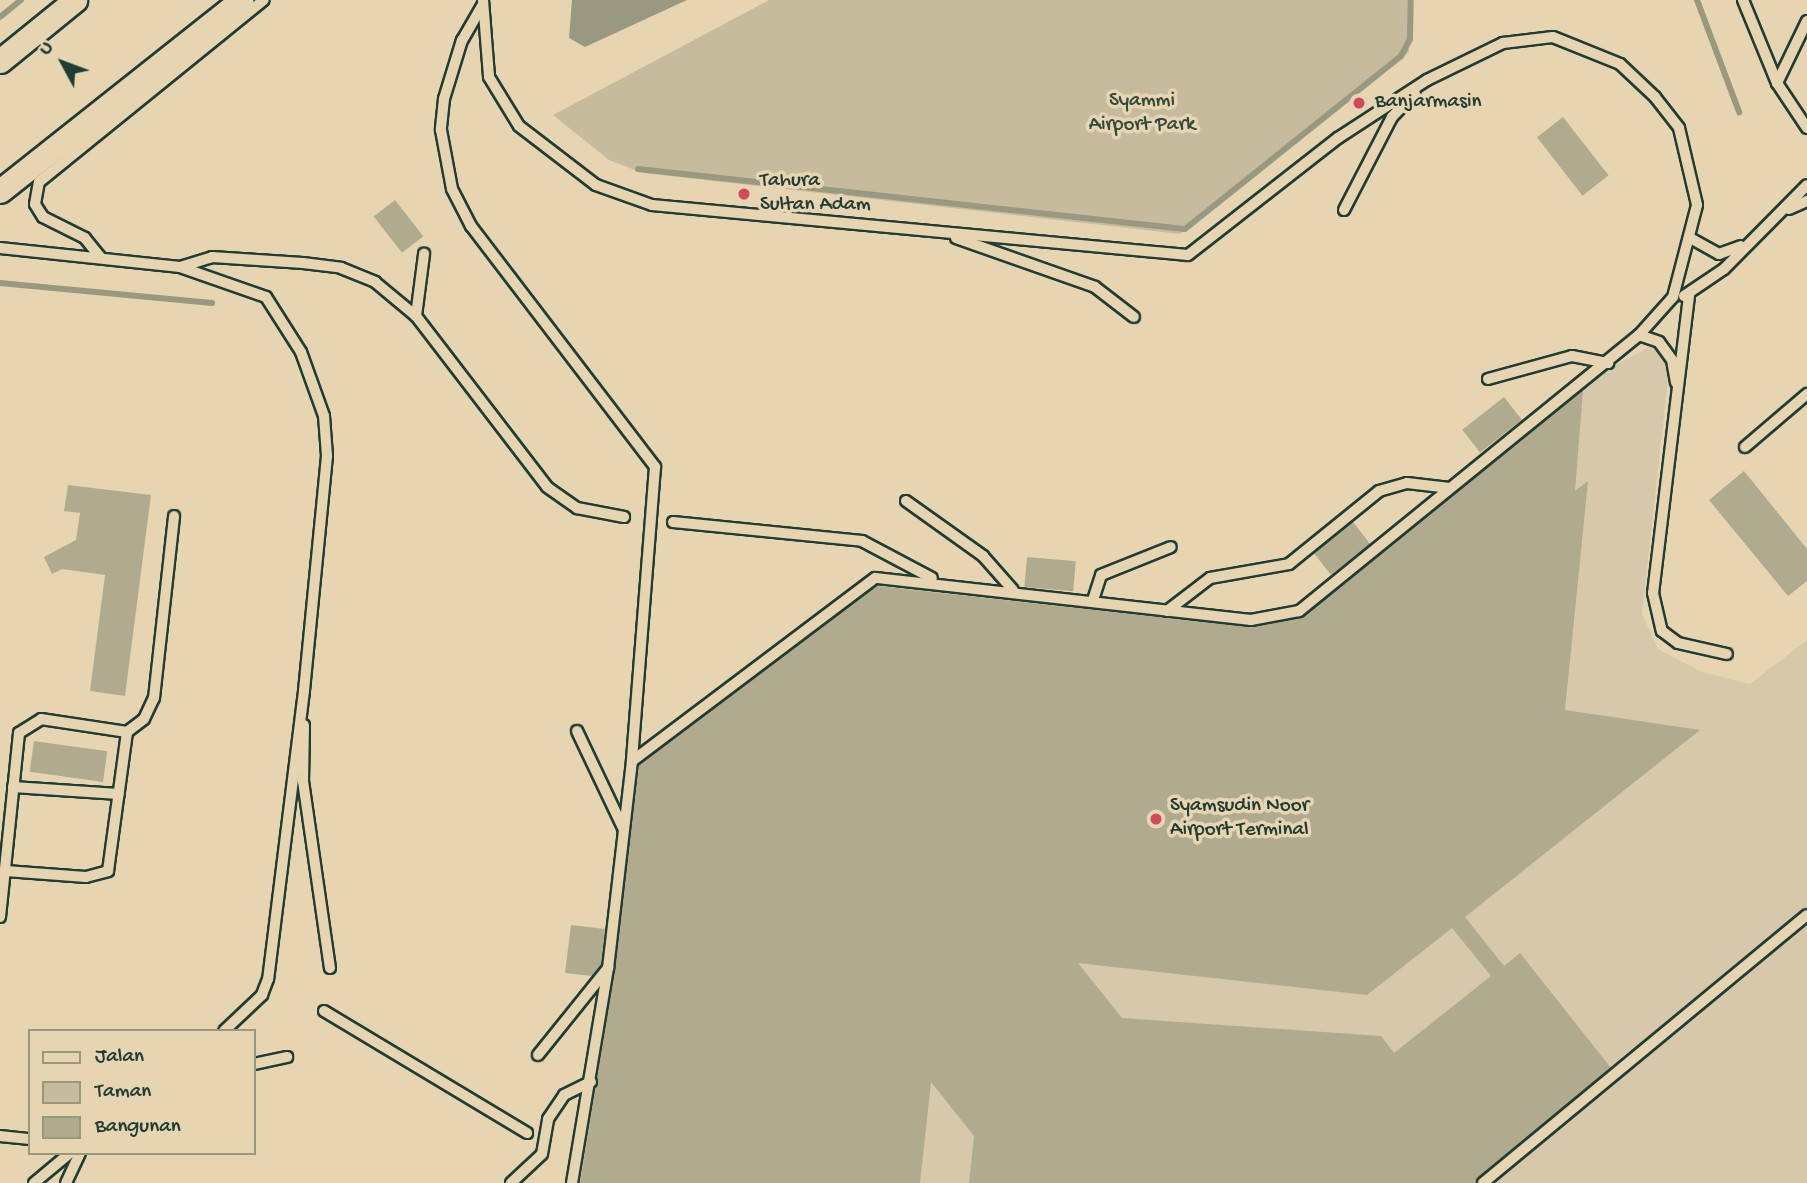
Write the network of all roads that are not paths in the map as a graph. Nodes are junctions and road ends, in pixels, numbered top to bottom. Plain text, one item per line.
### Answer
1 (75, 0) edge
2 (241, 0) edge
3 (264, 0) edge
4 (1743, 0) edge
5 (483, 3) edge
6 (1807, 21) edge
7 (0, 61) edge
8 (1427, 80) junction
9 (1777, 83) junction
10 (1806, 123) edge
11 (1807, 185) edge
12 (0, 191) edge
13 (1807, 201) edge
14 (1344, 210) dead end
15 (1785, 211) junction
16 (946, 234) junction
17 (1692, 239) junction
18 (1748, 242) junction
19 (0, 248) edge
20 (424, 254) dead end
21 (101, 258) junction
22 (180, 267) junction
23 (1689, 296) junction
24 (1673, 297) junction
25 (415, 316) junction
26 (1134, 317) dead end
27 (1639, 335) junction
28 (1608, 363) junction
29 (1488, 379) dead end
30 (1678, 394) junction
31 (1807, 394) edge
32 (1745, 447) dead end
33 (1450, 488) junction
34 (906, 501) dead end
35 (174, 516) dead end
36 (624, 517) dead end
37 (673, 522) dead end
38 (1171, 547) dead end
39 (935, 580) junction
40 (1013, 590) junction
41 (1093, 600) junction
42 (1167, 611) junction
43 (1727, 654) dead end
44 (304, 691) junction
45 (577, 731) dead end
46 (127, 732) junction
47 (632, 761) junction
48 (13, 787) junction
49 (119, 794) junction
50 (624, 831) junction
51 (6, 871) junction
52 (1807, 915) edge
53 (0, 918) edge
54 (330, 968) dead end
55 (608, 968) junction
56 (324, 1011) dead end
57 (226, 1029) edge
58 (538, 1055) dead end
59 (287, 1057) dead end
60 (256, 1064) edge
61 (591, 1082) junction
62 (527, 1133) dead end
63 (0, 1136) edge
64 (28, 1139) edge
65 (67, 1155) edge
66 (79, 1155) edge
67 (34, 1183) edge
68 (66, 1183) edge
69 (511, 1183) edge
70 (572, 1183) edge
71 (1483, 1183) edge

1 - 7 street
2 - 12 street
3 - 21 lane
4 - 9 lane
5 - 16 lane
5 - 47 lane
6 - 9 lane
8 - 14 lane
8 - 16 lane
8 - 17 lane
9 - 10 lane
11 - 15 lane
13 - 15 lane
15 - 18 lane
16 - 26 lane
17 - 18 lane
17 - 24 lane
18 - 23 lane
19 - 21 lane
20 - 25 lane
21 - 22 lane
22 - 25 lane
22 - 44 lane
23 - 24 lane
23 - 30 lane
24 - 27 lane
25 - 36 lane
27 - 28 lane
27 - 30 lane
28 - 29 lane
28 - 33 lane
30 - 43 lane
31 - 32 lane
33 - 42 lane
33 - 42 lane
34 - 40 lane
35 - 46 lane
37 - 39 lane
38 - 41 lane
39 - 40 lane
39 - 47 lane
40 - 41 lane
41 - 42 lane
44 - 54 lane
44 - 57 lane
45 - 50 lane
46 - 48 lane
46 - 49 lane
47 - 50 lane
48 - 49 lane
48 - 51 lane
49 - 51 lane
50 - 55 lane
51 - 53 lane
52 - 71 lane
55 - 58 lane
55 - 61 lane
56 - 62 lane
59 - 60 lane
61 - 69 lane
61 - 70 lane
63 - 64 lane
65 - 67 lane
66 - 68 lane

